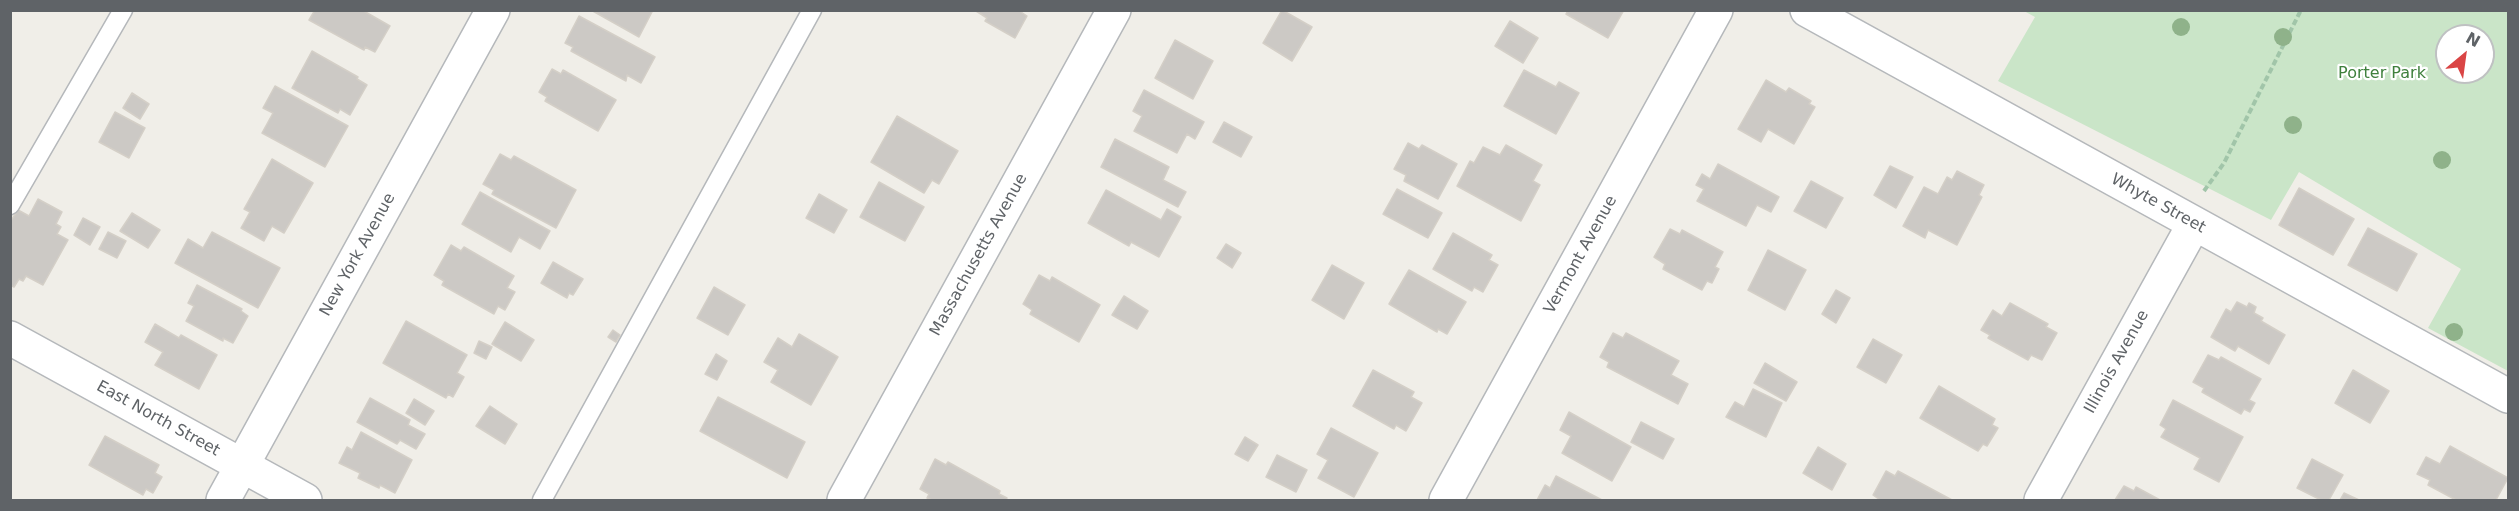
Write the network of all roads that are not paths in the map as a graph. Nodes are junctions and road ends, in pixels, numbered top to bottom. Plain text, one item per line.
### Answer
1 (123, 10) edge
2 (493, 10) edge
3 (812, 10) edge
4 (1114, 10) edge
5 (1716, 10) edge
6 (1807, 10) edge
7 (10, 205) edge
8 (2189, 221) junction
9 (10, 338) edge
10 (2508, 396) edge
11 (242, 465) junction
12 (223, 501) edge
13 (305, 501) edge
14 (542, 501) edge
15 (844, 501) edge
16 (1446, 501) edge
17 (2041, 501) edge

1 - 7 lane
2 - 11 street, New York Avenue
3 - 14 lane
4 - 15 street, Massachusetts Avenue
5 - 16 street, Vermont Avenue
6 - 8 street, Whyte Street
8 - 10 street, Whyte Street
8 - 17 street, Illinois Avenue
9 - 11 street, East North Street
11 - 12 street, New York Avenue
11 - 13 street, East North Street

